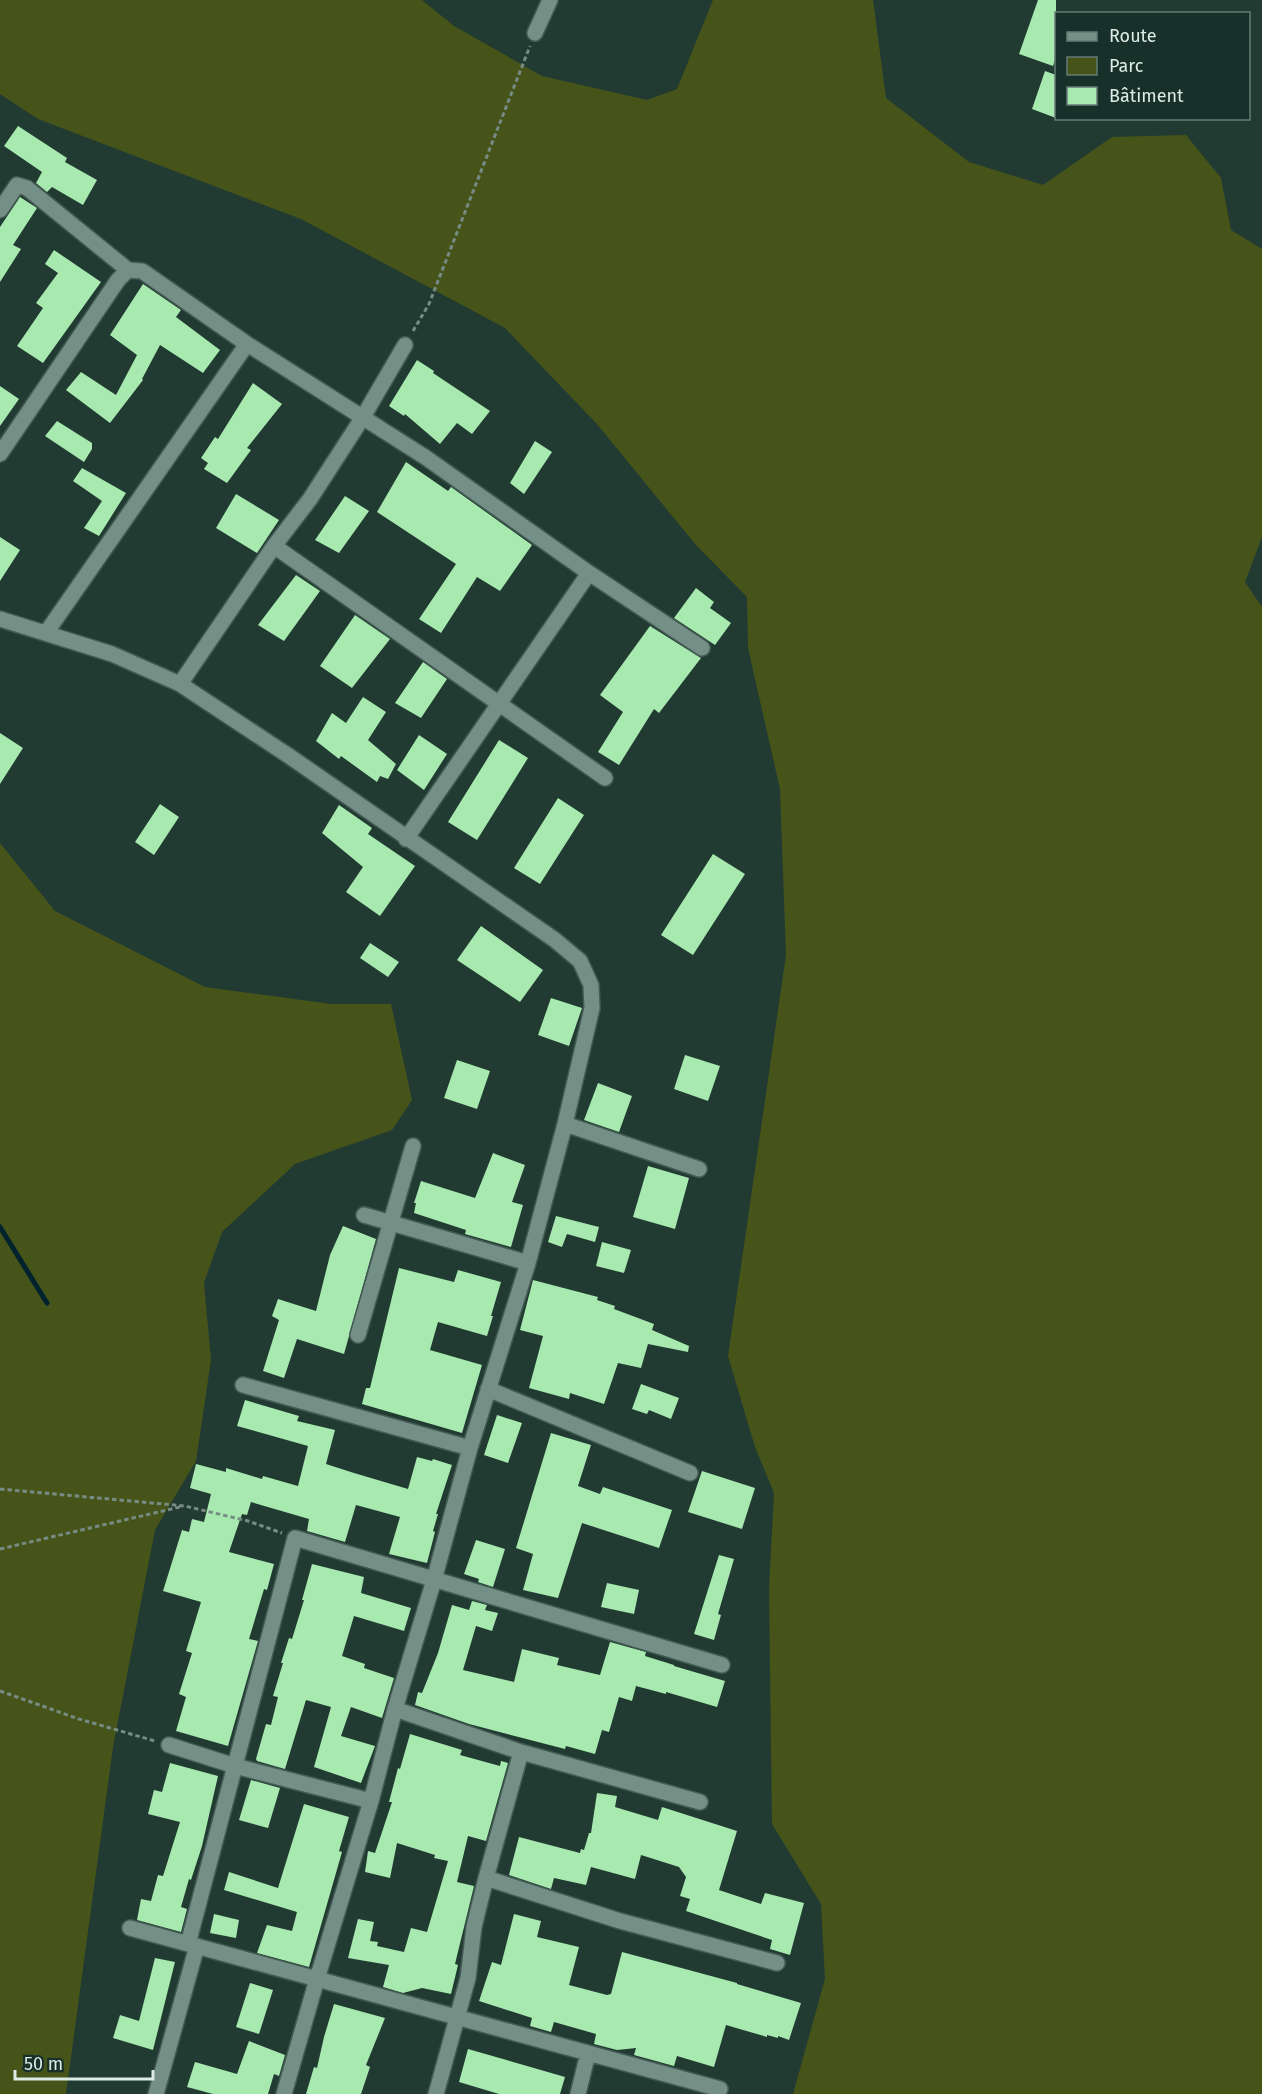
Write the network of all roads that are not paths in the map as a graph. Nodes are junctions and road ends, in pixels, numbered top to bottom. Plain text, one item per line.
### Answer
1 (550, 0) edge
2 (535, 33) road end
3 (0, 210) edge
4 (128, 270) junction
5 (247, 344) junction
6 (405, 345) road end
7 (363, 417) junction
8 (0, 454) edge
9 (274, 546) junction
10 (589, 573) junction
11 (0, 619) edge
12 (46, 633) junction
13 (702, 648) dead end
14 (180, 684) junction
15 (499, 704) junction
16 (605, 778) dead end
17 (406, 839) junction
18 (566, 1124) junction
19 (413, 1146) dead end
20 (699, 1168) dead end
21 (364, 1215) dead end
22 (391, 1223) junction
23 (528, 1263) junction
24 (358, 1335) dead end
25 (243, 1385) dead end
26 (488, 1389) junction
27 (470, 1448) junction
28 (690, 1473) dead end
29 (434, 1581) junction
30 (722, 1665) dead end
31 (394, 1709) junction
32 (169, 1745) dead end
33 (522, 1752) junction
34 (235, 1766) junction
35 (371, 1801) junction
36 (700, 1802) dead end
37 (486, 1878) junction
38 (130, 1928) dead end
39 (192, 1945) junction
40 (777, 1963) dead end
41 (316, 1979) junction
42 (458, 2018) junction
43 (588, 2054) junction
44 (720, 2089) dead end
45 (156, 2094) edge
46 (284, 2094) edge
47 (436, 2094) edge
48 (578, 2094) edge

1 - 2 street
3 - 4 street
4 - 5 street
4 - 8 street
5 - 7 street
5 - 12 street
6 - 7 street
7 - 9 street
7 - 10 street
9 - 14 street
9 - 15 street
10 - 13 street
10 - 15 street
11 - 12 street
12 - 14 street
14 - 17 street
15 - 16 street
15 - 17 street
17 - 18 street
18 - 20 street
18 - 23 street
19 - 22 street
21 - 22 street
22 - 23 street
22 - 24 street
23 - 26 street
25 - 27 street
26 - 27 street
26 - 28 street
27 - 29 street
29 - 30 street
29 - 31 street
29 - 34 street
31 - 33 street
31 - 35 street
32 - 34 street
33 - 36 street
33 - 37 street
34 - 35 street
34 - 39 street
35 - 41 street
37 - 40 street
37 - 42 street
38 - 39 street
39 - 41 street
39 - 45 street
41 - 42 street
41 - 46 street
42 - 43 street
42 - 47 street
43 - 44 street
43 - 48 street

